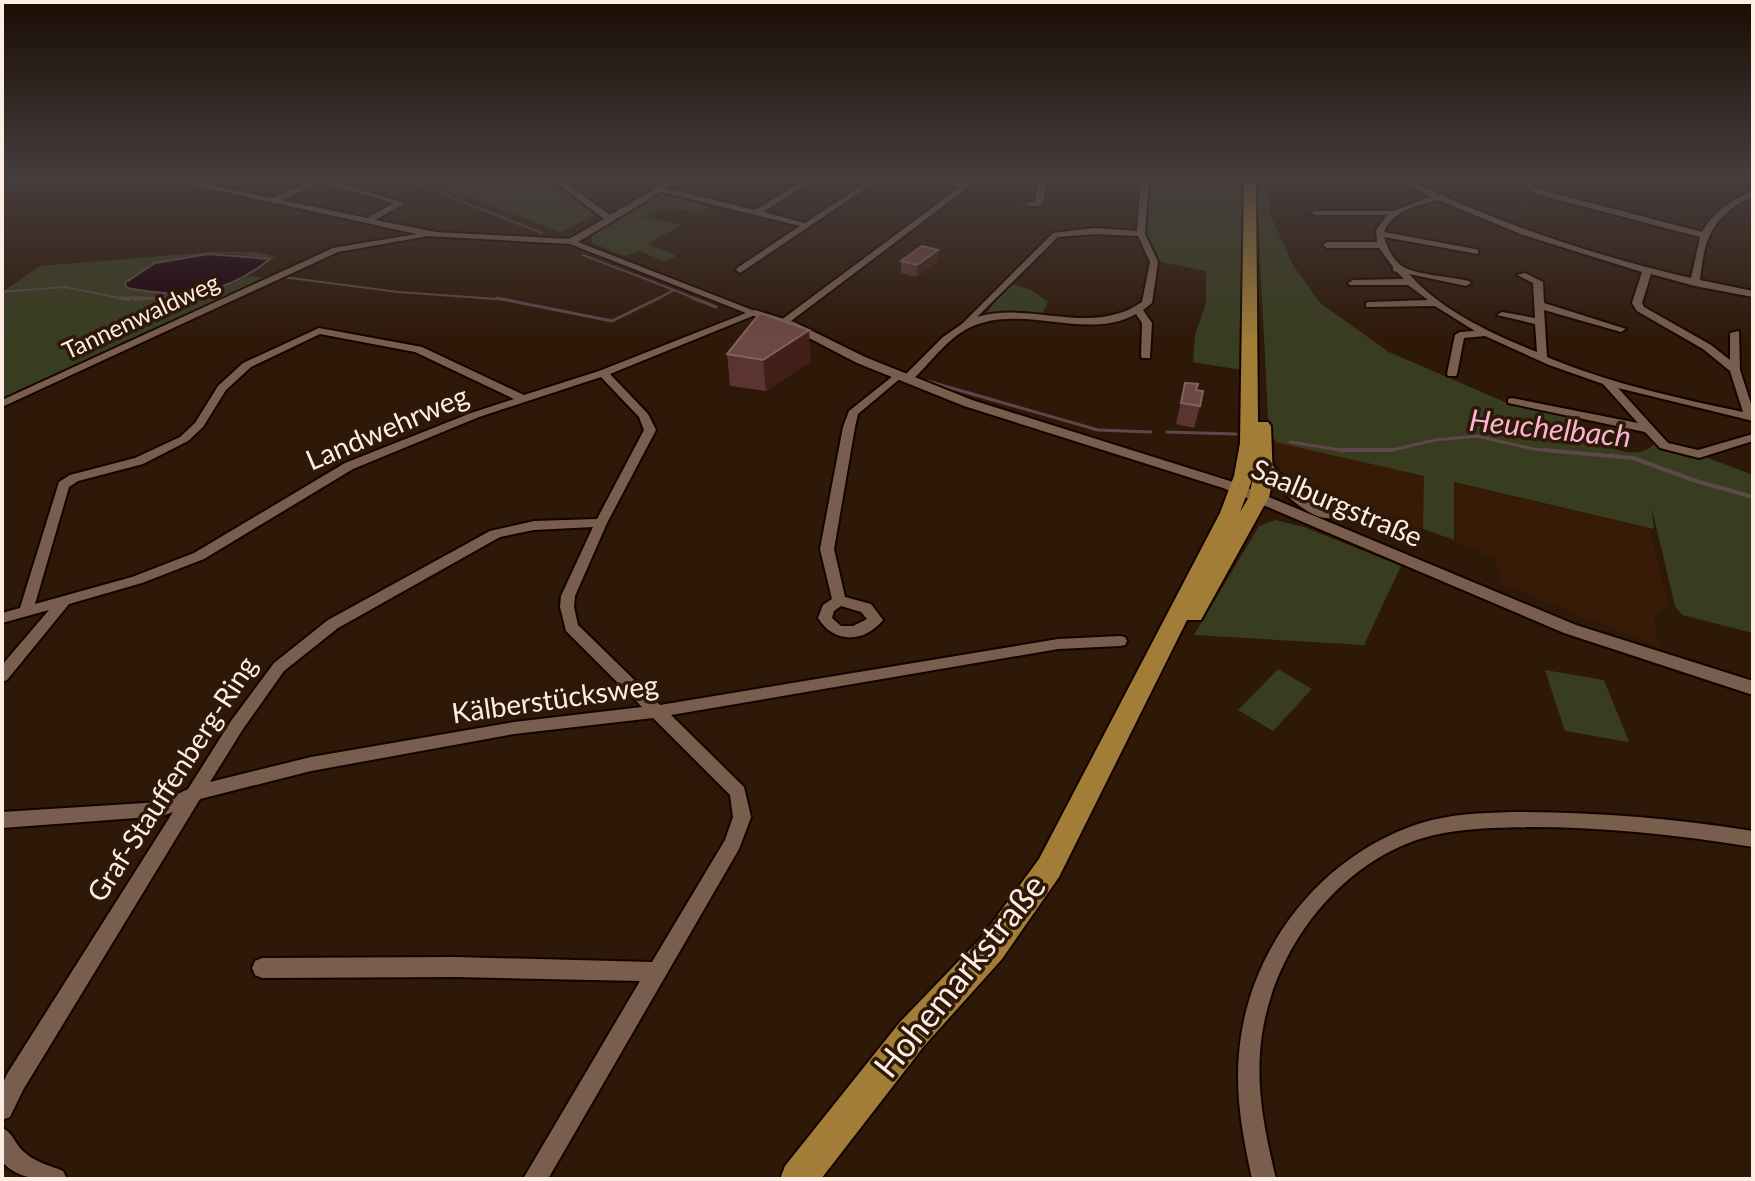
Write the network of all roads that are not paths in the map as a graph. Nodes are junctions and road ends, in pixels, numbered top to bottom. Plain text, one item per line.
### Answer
1 (424, 232) edge
2 (587, 232) edge
3 (795, 232) edge
4 (904, 232) edge
5 (1084, 232) edge
6 (1112, 232) edge
7 (1249, 232) edge
8 (1383, 232) edge
9 (1518, 232) edge
10 (1691, 232) edge
11 (1705, 232) edge
12 (1141, 234) joint
13 (436, 235) junction
14 (1703, 235) junction
15 (1380, 239) junction
16 (571, 242) junction
17 (1327, 245) dead end
18 (1475, 252) dead end
19 (1396, 268) junction
20 (740, 270) dead end
21 (1647, 271) junction
22 (1522, 275) dead end
23 (1410, 282) junction
24 (1353, 283) dead end
25 (1466, 283) dead end
26 (1695, 283) junction
27 (1249, 286) junction
28 (1753, 294) edge
29 (1436, 303) junction
30 (1369, 305) dead end
31 (1539, 305) junction
32 (1138, 310) junction
33 (755, 313) junction
34 (1502, 315) dead end
35 (784, 322) junction
36 (1539, 322) junction
37 (960, 328) junction
38 (1621, 329) dead end
39 (1488, 333) junction
40 (1735, 333) dead end
41 (1146, 356) dead end
42 (1542, 357) junction
43 (1735, 370) junction
44 (603, 373) junction
45 (1452, 374) dead end
46 (902, 377) junction
47 (1607, 382) junction
48 (523, 399) junction
49 (1512, 401) dead end
50 (2, 404) edge
51 (1751, 418) edge
52 (1649, 429) junction
53 (1753, 437) edge
54 (1159, 463) junction
55 (1263, 463) junction
56 (1250, 493) junction
57 (1230, 513) junction
58 (601, 523) junction
59 (1433, 573) junction
60 (839, 600) dead end
61 (64, 601) junction
62 (26, 611) junction
63 (2, 618) edge
64 (1171, 633) junction
65 (1120, 641) dead end
66 (2, 676) edge
67 (1753, 688) edge
68 (655, 712) junction
69 (196, 793) junction
70 (2, 820) edge
71 (1753, 839) edge
72 (262, 968) dead end
73 (658, 972) junction
74 (2, 1109) edge
75 (2, 1139) edge
76 (55, 1179) edge
77 (535, 1179) edge
78 (798, 1179) edge
79 (1264, 1179) edge

1 - 13 street
2 - 16 street
3 - 20 street
4 - 35 street
5 - 37 street
6 - 12 street
7 - 27 main road
8 - 15 street
9 - 21 street
10 - 14 street
11 - 14 street
12 - 32 street
13 - 16 street
13 - 50 street, Tannenwaldweg
14 - 26 street
15 - 17 street
15 - 18 street
15 - 19 street
16 - 33 street
19 - 23 street
19 - 25 street
21 - 26 street
21 - 43 street
22 - 31 street
23 - 24 street
23 - 29 street
26 - 28 street
27 - 55 main road, Hohemarkstraße
27 - 56 main road
29 - 30 street
29 - 39 street
31 - 36 street
31 - 38 street
32 - 37 street
32 - 41 street
33 - 35 street, Saalburgstraße
33 - 44 street, Landwehrweg
34 - 36 street
35 - 46 street, Saalburgstraße
36 - 42 street
37 - 46 street
39 - 42 street
39 - 45 street
40 - 43 street
42 - 47 street
43 - 51 street
44 - 48 street, Landwehrweg
44 - 58 street
46 - 54 street, Saalburgstraße
46 - 60 street
47 - 51 street
47 - 52 street
48 - 61 street, Landwehrweg
48 - 62 street
49 - 52 street
52 - 53 street
54 - 56 street, Saalburgstraße
54 - 57 street
55 - 56 main road, Hohemarkstraße
55 - 59 street
56 - 57 main road, Hohemarkstraße
56 - 59 street, Saalburgstraße
56 - 64 main road, Hohemarkstraße
57 - 64 main road, Hohemarkstraße
58 - 68 street
58 - 69 street, Graf-Stauffenberg-Ring
59 - 67 street, Saalburgstraße
61 - 62 street, Landwehrweg
61 - 66 street
62 - 63 street, Landwehrweg
64 - 78 main road, Hohemarkstraße
65 - 68 street, Kälberstücksweg
68 - 69 street, Kälberstücksweg
68 - 73 street
69 - 70 street, Kälberstücksweg
69 - 74 street, Graf-Stauffenberg-Ring
71 - 79 street
72 - 73 street
73 - 77 street
75 - 76 street

